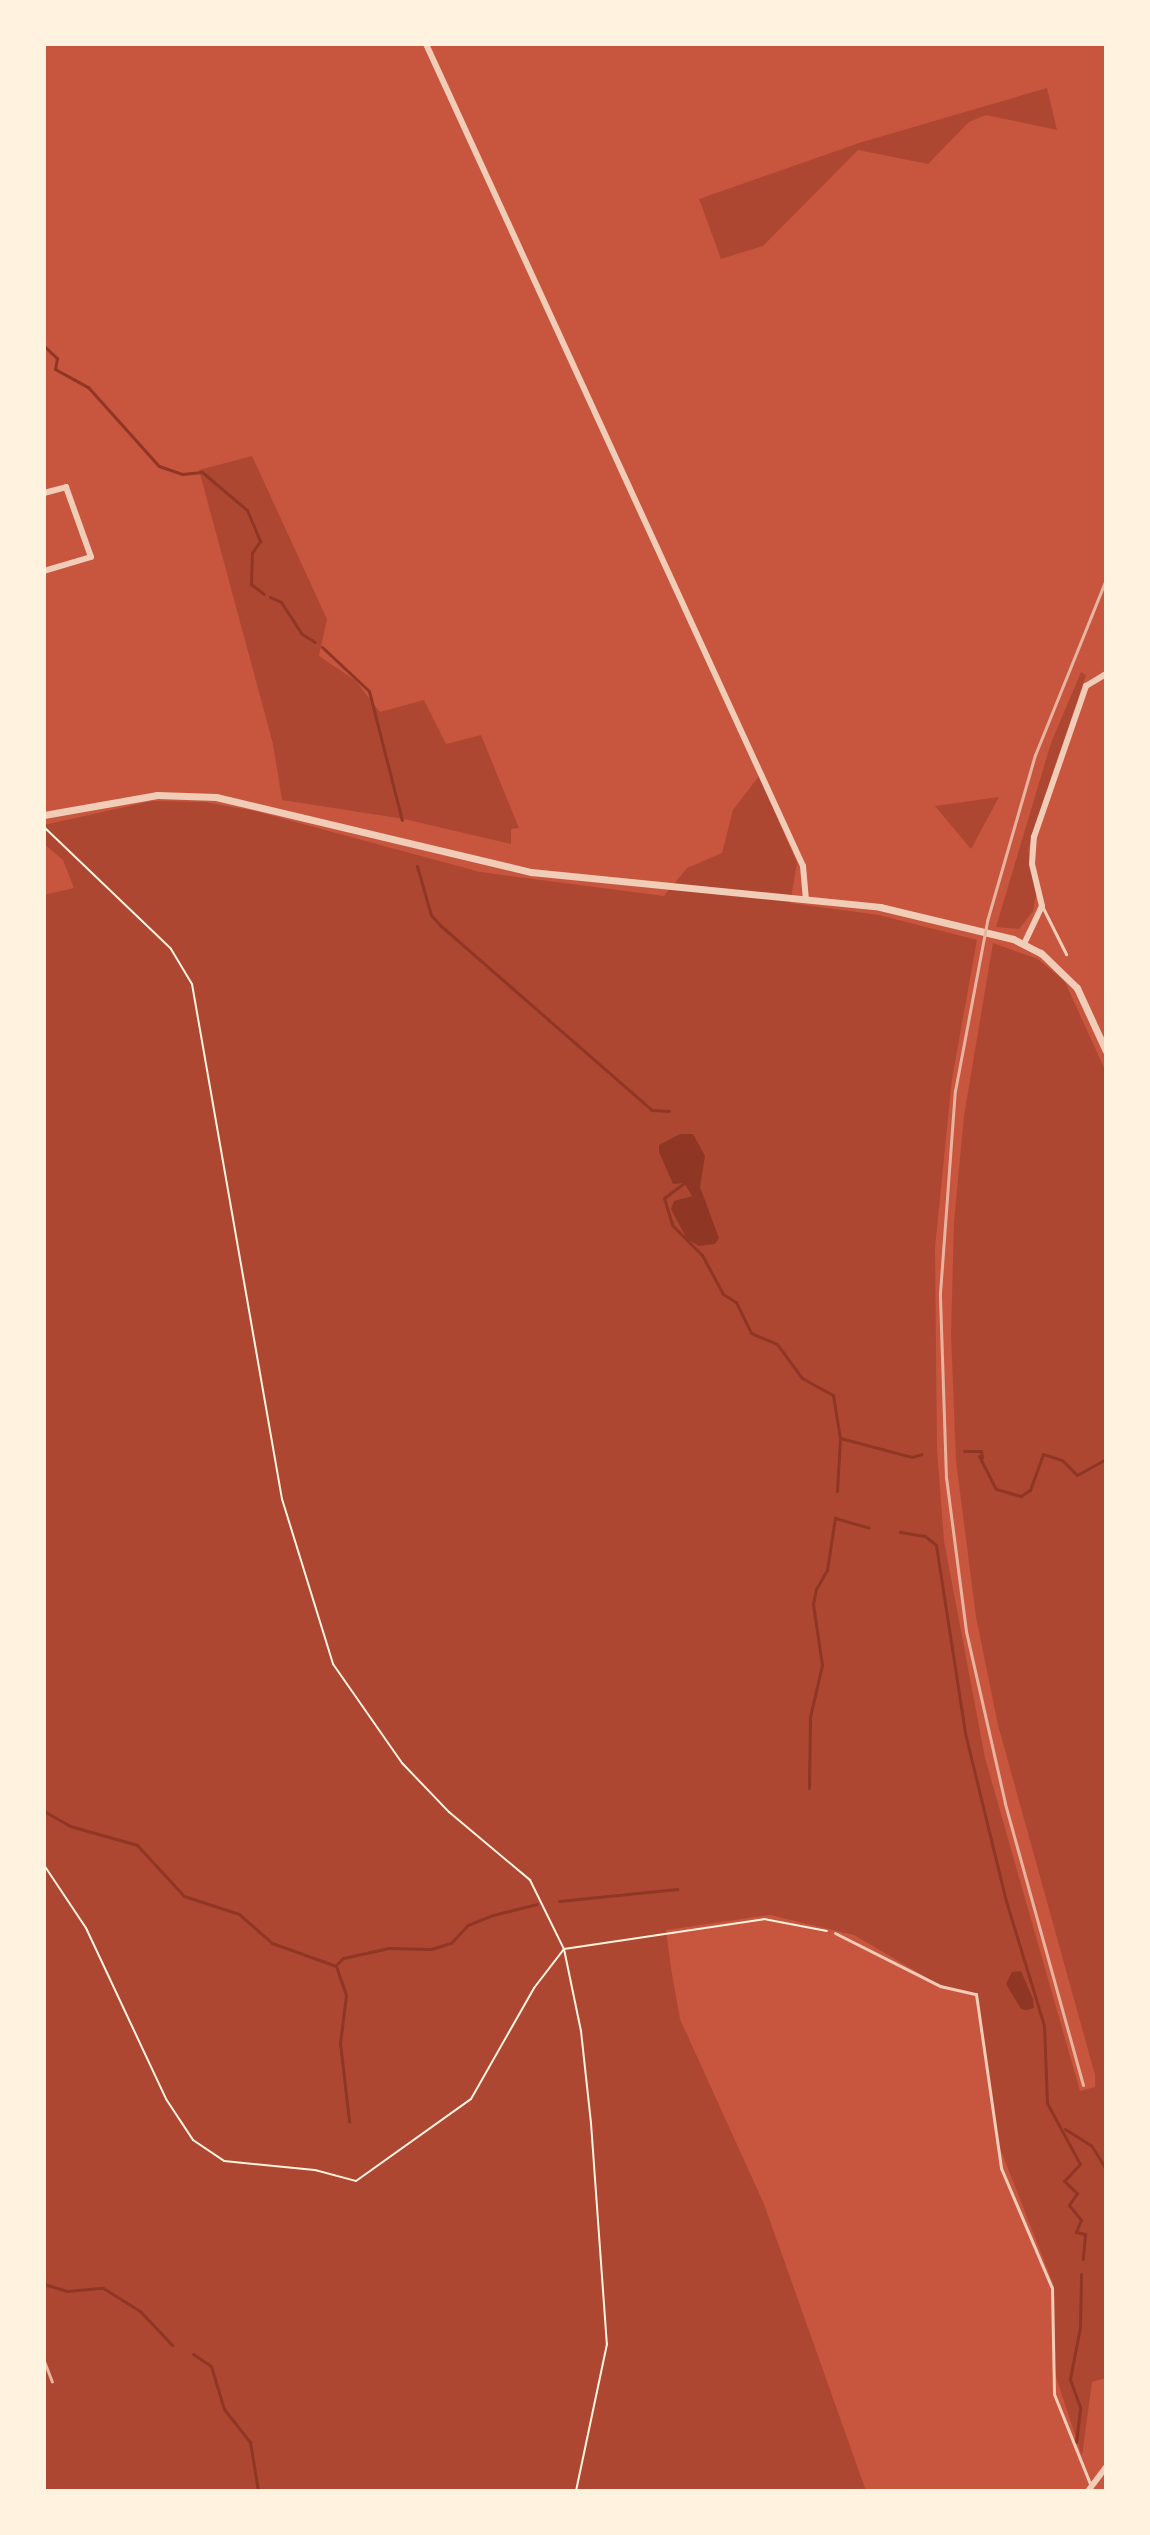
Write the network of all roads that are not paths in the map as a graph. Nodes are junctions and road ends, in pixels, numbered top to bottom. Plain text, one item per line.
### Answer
1 (426, 44) edge
2 (44, 493) edge
3 (44, 571) edge
4 (1106, 674) edge
5 (44, 815) edge
6 (806, 898) junction
7 (1042, 906) junction
8 (1024, 944) junction
9 (1066, 954) dead end
10 (1106, 1051) edge
11 (835, 1933) road end
12 (1106, 2467) edge
13 (1090, 2489) edge

1 - 6 street
2 - 3 street
4 - 7 street
5 - 6 street
6 - 8 street
7 - 8 street
7 - 9 lane
8 - 10 street
11 - 13 lane
12 - 13 street

